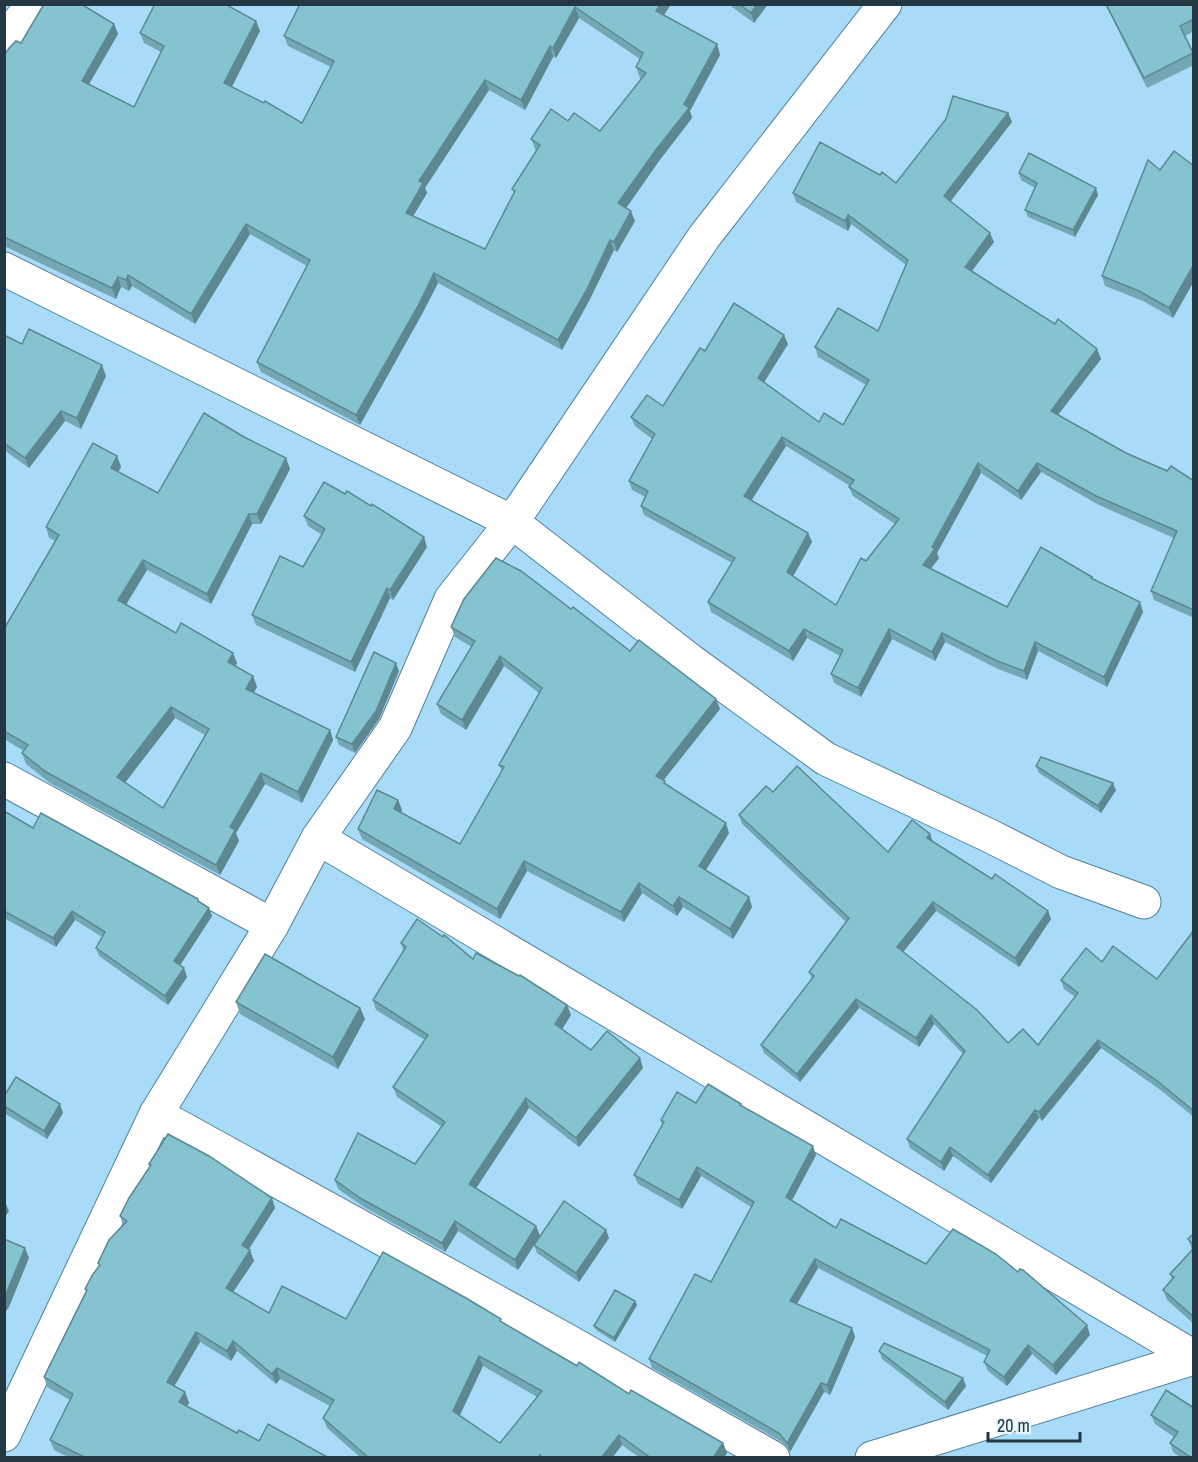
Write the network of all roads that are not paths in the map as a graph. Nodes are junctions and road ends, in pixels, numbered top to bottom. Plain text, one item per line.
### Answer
1 (33, 4) edge
2 (885, 4) edge
3 (4, 41) edge
4 (4, 269) edge
5 (512, 522) junction
6 (4, 779) edge
7 (318, 838) junction
8 (1144, 902) dead end
9 (272, 925) junction
10 (156, 1114) junction
11 (1194, 1358) edge
12 (4, 1435) edge
13 (773, 1458) edge
14 (872, 1458) edge

1 - 3 street
2 - 5 street
4 - 5 street
5 - 7 street
5 - 8 street
6 - 9 street
7 - 9 street
7 - 11 street
9 - 10 street
10 - 12 street
10 - 13 street
11 - 14 street

